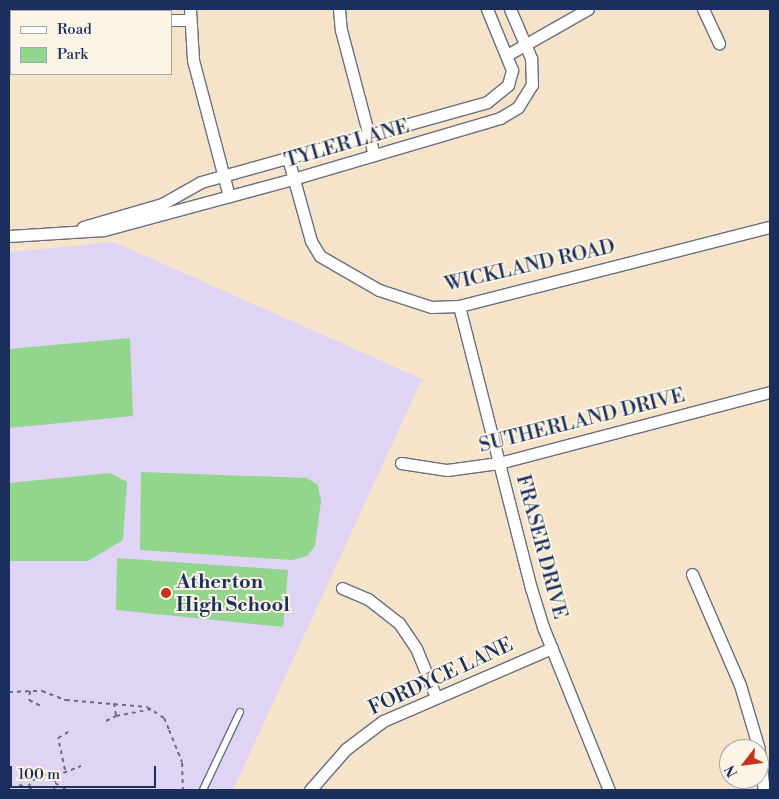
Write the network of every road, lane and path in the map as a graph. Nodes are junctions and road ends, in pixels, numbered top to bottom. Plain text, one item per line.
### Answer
1 (339, 9) edge
2 (487, 9) edge
3 (510, 9) edge
4 (588, 9) edge
5 (703, 9) edge
6 (190, 14) edge
7 (172, 20) edge
8 (526, 44) junction
9 (720, 44) dead end
10 (507, 55) junction
11 (369, 135) junction
12 (374, 155) junction
13 (288, 158) junction
14 (224, 176) junction
15 (293, 179) junction
16 (229, 196) junction
17 (125, 219) junction
18 (770, 227) edge
19 (9, 236) edge
20 (459, 306) junction
21 (770, 392) edge
22 (499, 463) junction
23 (401, 464) dead end
24 (692, 574) dead end
25 (342, 588) dead end
26 (552, 648) junction
27 (30, 691) junction
28 (9, 692) edge
29 (436, 697) junction
30 (114, 703) junction
31 (41, 706) dead end
32 (151, 709) junction
33 (240, 712) dead end
34 (116, 716) junction
35 (106, 721) dead end
36 (68, 732) dead end
37 (756, 739) edge
38 (81, 766) dead end
39 (39, 769) dead end
40 (65, 770) junction
41 (40, 776) junction
42 (56, 776) junction
43 (56, 783) junction
44 (18, 785) dead end
45 (28, 789) edge
46 (33, 790) edge
47 (54, 790) edge
48 (67, 790) edge
49 (183, 790) edge
50 (203, 790) edge
51 (310, 790) edge
52 (609, 790) edge

1 - 11 street
2 - 10 street, TYLER LANE
3 - 8 street, TYLER LANE
4 - 8 street
5 - 9 street
6 - 7 street
6 - 14 street
8 - 10 street
8 - 12 street, TYLER LANE
10 - 11 street, TYLER LANE
11 - 12 street
11 - 13 street, TYLER LANE
12 - 15 street, TYLER LANE
13 - 14 street, TYLER LANE
13 - 15 street, WICKLAND ROAD
14 - 16 street
14 - 17 street, TYLER LANE
15 - 16 street, TYLER LANE
15 - 20 street, WICKLAND ROAD
16 - 17 street, TYLER LANE
17 - 19 street, TYLER LANE
18 - 20 street, WICKLAND ROAD
20 - 22 street, FRASER DRIVE
21 - 22 street, SUTHERLAND DRIVE
22 - 23 street, SUTHERLAND DRIVE
22 - 26 street, FRASER DRIVE
24 - 37 street
25 - 29 street
26 - 29 street, FORDYCE LANE
26 - 52 street, FRASER DRIVE
27 - 28 path
27 - 30 path
27 - 31 path
29 - 51 street, FORDYCE LANE
30 - 32 path
30 - 34 path
32 - 34 path
32 - 49 path
33 - 50 lane
34 - 35 path
36 - 40 path
38 - 40 path
39 - 41 path
40 - 42 path
41 - 42 path
41 - 45 path
42 - 43 path
43 - 47 path
43 - 48 path
44 - 45 path
45 - 46 path

